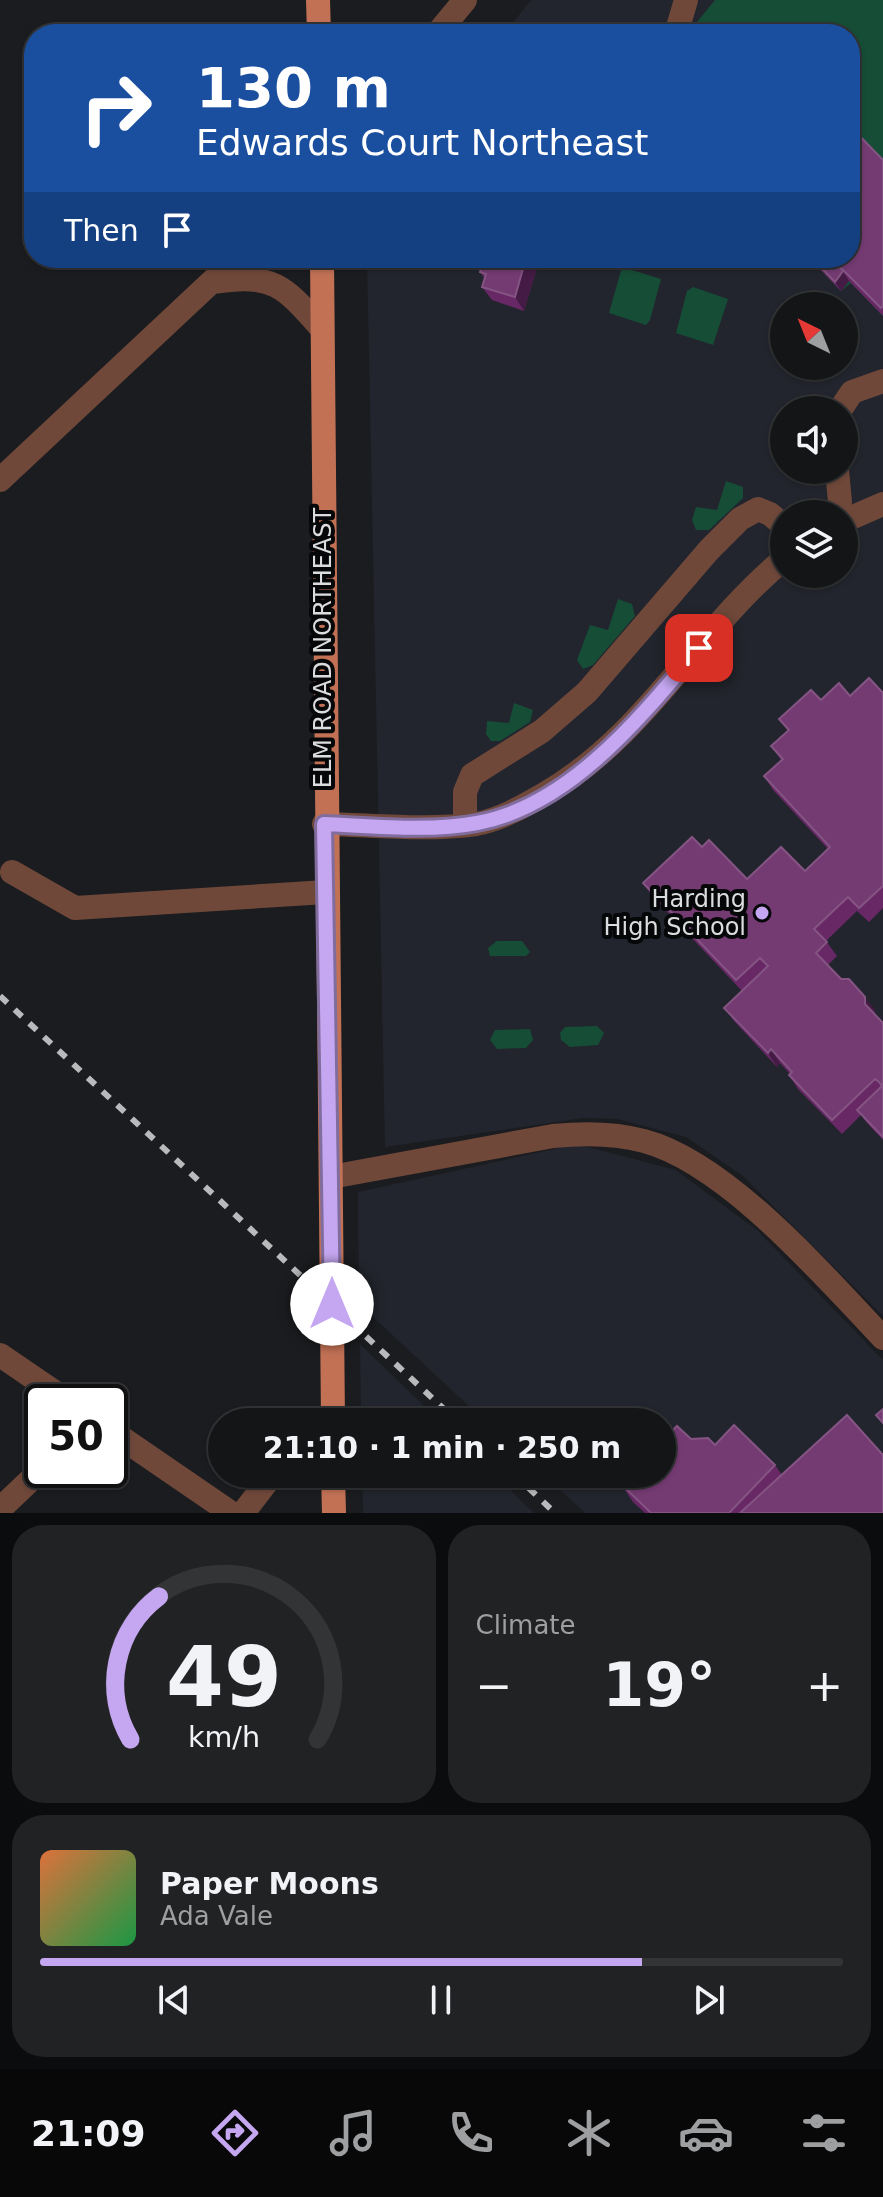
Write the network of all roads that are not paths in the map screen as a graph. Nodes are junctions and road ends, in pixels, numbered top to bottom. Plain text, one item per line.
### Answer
1 (318, 0) edge
2 (465, 0) edge
3 (686, 0) edge
4 (319, 24) edge
5 (445, 24) edge
6 (679, 24) edge
7 (227, 268) edge
8 (322, 268) edge
9 (214, 282) junction
10 (322, 329) junction
11 (883, 381) edge
12 (849, 396) edge
13 (0, 480) edge
14 (883, 504) edge
15 (770, 514) edge
16 (858, 515) edge
17 (770, 572) edge
18 (324, 824) junction
19 (465, 825) junction
20 (12, 872) dead end
21 (326, 892) junction
22 (331, 1177) junction
23 (883, 1338) edge
24 (0, 1355) edge
25 (43, 1384) edge
26 (333, 1408) edge
27 (128, 1442) edge
28 (24, 1486) edge
29 (262, 1488) edge
30 (333, 1488) edge
31 (0, 1509) edge
32 (231, 1513) edge
33 (243, 1513) edge
34 (334, 1513) edge

1 - 4 main road
2 - 5 street
3 - 6 street
7 - 9 street
8 - 10 main road, ELM ROAD NORTHEAST
9 - 10 street
9 - 13 street
10 - 18 main road, ELM ROAD NORTHEAST
11 - 12 street
14 - 16 street
15 - 19 street
17 - 19 street
18 - 19 street
18 - 21 main road, ELM ROAD NORTHEAST
20 - 21 street
21 - 22 main road, ELM ROAD NORTHEAST
22 - 23 street
22 - 26 main road, ELM ROAD NORTHEAST
24 - 25 street
27 - 32 street
28 - 31 street
29 - 33 street
30 - 34 main road

